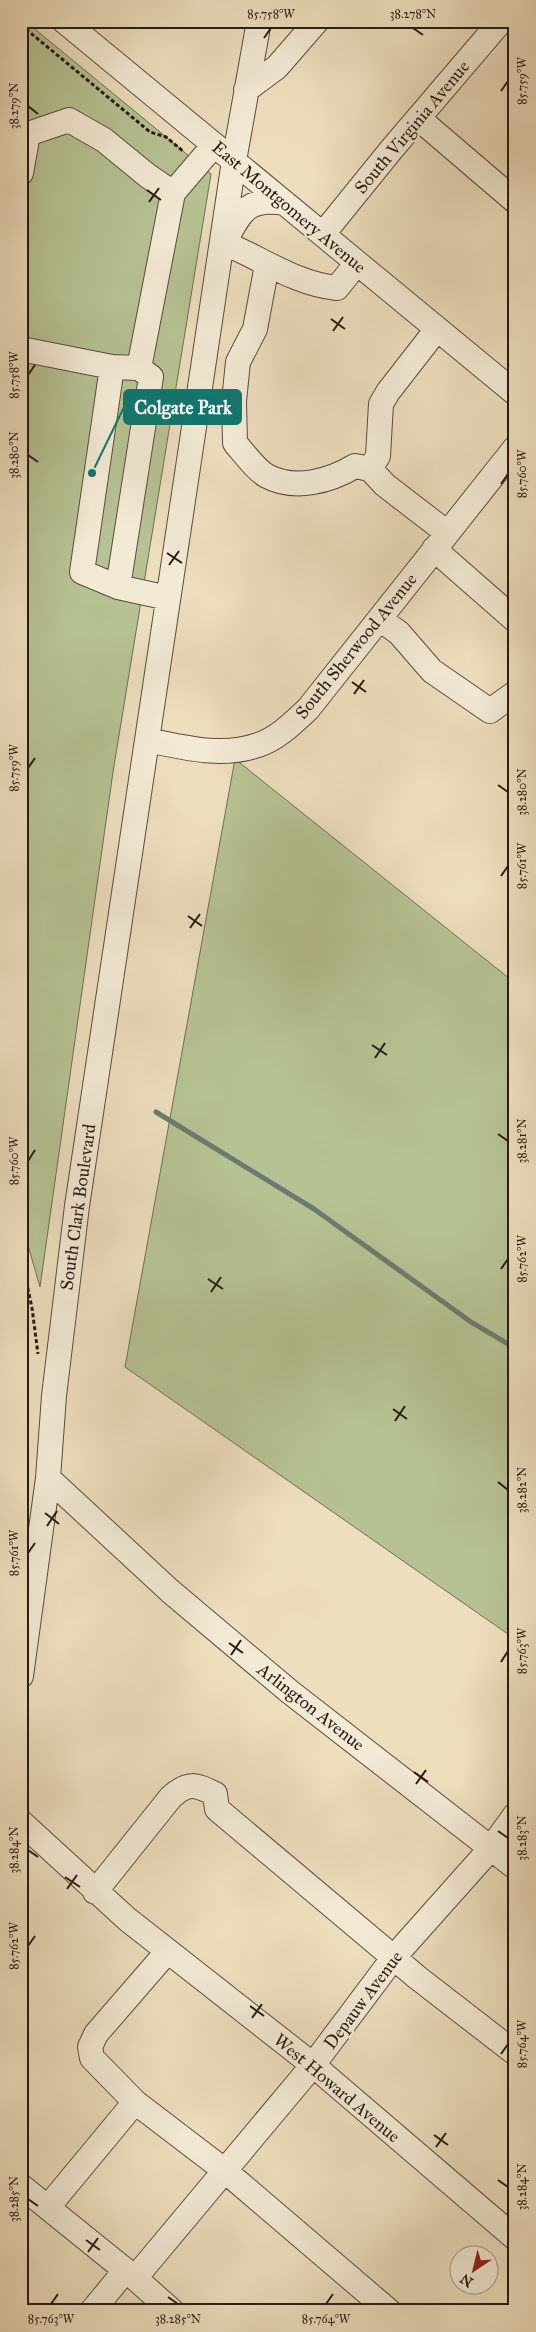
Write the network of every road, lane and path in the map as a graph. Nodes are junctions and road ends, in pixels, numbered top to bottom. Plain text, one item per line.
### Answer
1 (64, 21) edge
2 (259, 21) edge
3 (317, 21) edge
4 (501, 21) edge
5 (21, 25) edge
6 (246, 90) junction
7 (418, 118) junction
8 (25, 132) edge
9 (214, 145) junction
10 (188, 155) dead end
11 (234, 161) junction
12 (21, 173) edge
13 (173, 193) junction
14 (515, 201) edge
15 (285, 203) junction
16 (323, 234) junction
17 (224, 242) junction
18 (357, 263) junction
19 (268, 265) junction
20 (438, 329) junction
21 (21, 349) edge
22 (112, 367) junction
23 (145, 372) junction
24 (515, 393) edge
25 (515, 448) edge
26 (370, 469) junction
27 (440, 541) junction
28 (118, 587) junction
29 (168, 598) junction
30 (380, 619) junction
31 (515, 620) edge
32 (515, 693) edge
33 (147, 740) junction
34 (48, 1478) junction
35 (21, 1676) edge
36 (515, 1815) edge
37 (21, 1822) edge
38 (492, 1848) junction
39 (515, 1867) edge
40 (95, 1892) junction
41 (167, 1952) junction
42 (394, 1957) junction
43 (515, 2053) edge
44 (313, 2065) junction
45 (135, 2102) junction
46 (224, 2170) junction
47 (21, 2186) edge
48 (48, 2207) junction
49 (515, 2238) edge
50 (130, 2274) junction
51 (92, 2311) edge
52 (172, 2311) edge
53 (389, 2311) edge

1 - 9 street, East Montgomery Avenue
2 - 6 street, South Clark Boulevard
3 - 6 street
4 - 7 street, South Virginia Avenue
5 - 10 path
6 - 11 street, South Clark Boulevard
7 - 14 street
7 - 16 street, South Virginia Avenue
8 - 12 street
8 - 13 street
9 - 11 street, East Montgomery Avenue
9 - 13 street
11 - 15 street, East Montgomery Avenue
11 - 17 street, South Clark Boulevard
13 - 23 street
15 - 16 street, East Montgomery Avenue
15 - 17 street
16 - 18 street, East Montgomery Avenue
17 - 19 street
17 - 29 street, South Clark Boulevard
18 - 19 street
18 - 20 street, East Montgomery Avenue
19 - 26 street
20 - 24 street, East Montgomery Avenue
20 - 26 street
21 - 22 street
22 - 23 street
22 - 28 street
23 - 28 street
25 - 27 street, South Sherwood Avenue
26 - 27 street
27 - 30 street, South Sherwood Avenue
27 - 31 street
28 - 29 street
29 - 33 street, South Clark Boulevard
30 - 32 street
30 - 33 street, South Sherwood Avenue
33 - 34 street, South Clark Boulevard
34 - 35 street, South Clark Boulevard
34 - 38 street, Arlington Avenue
36 - 38 street, Depauw Avenue
37 - 40 street, West Howard Avenue
38 - 39 street, Arlington Avenue
38 - 42 street, Depauw Avenue
40 - 41 street, West Howard Avenue
40 - 42 street
41 - 44 street, West Howard Avenue
41 - 45 street
42 - 43 street
42 - 44 street, Depauw Avenue
44 - 46 street, Depauw Avenue
44 - 49 street, West Howard Avenue
45 - 46 street
45 - 48 street
46 - 50 street, Depauw Avenue
46 - 53 street
47 - 48 street
48 - 50 street
50 - 51 street, Depauw Avenue
50 - 52 street

